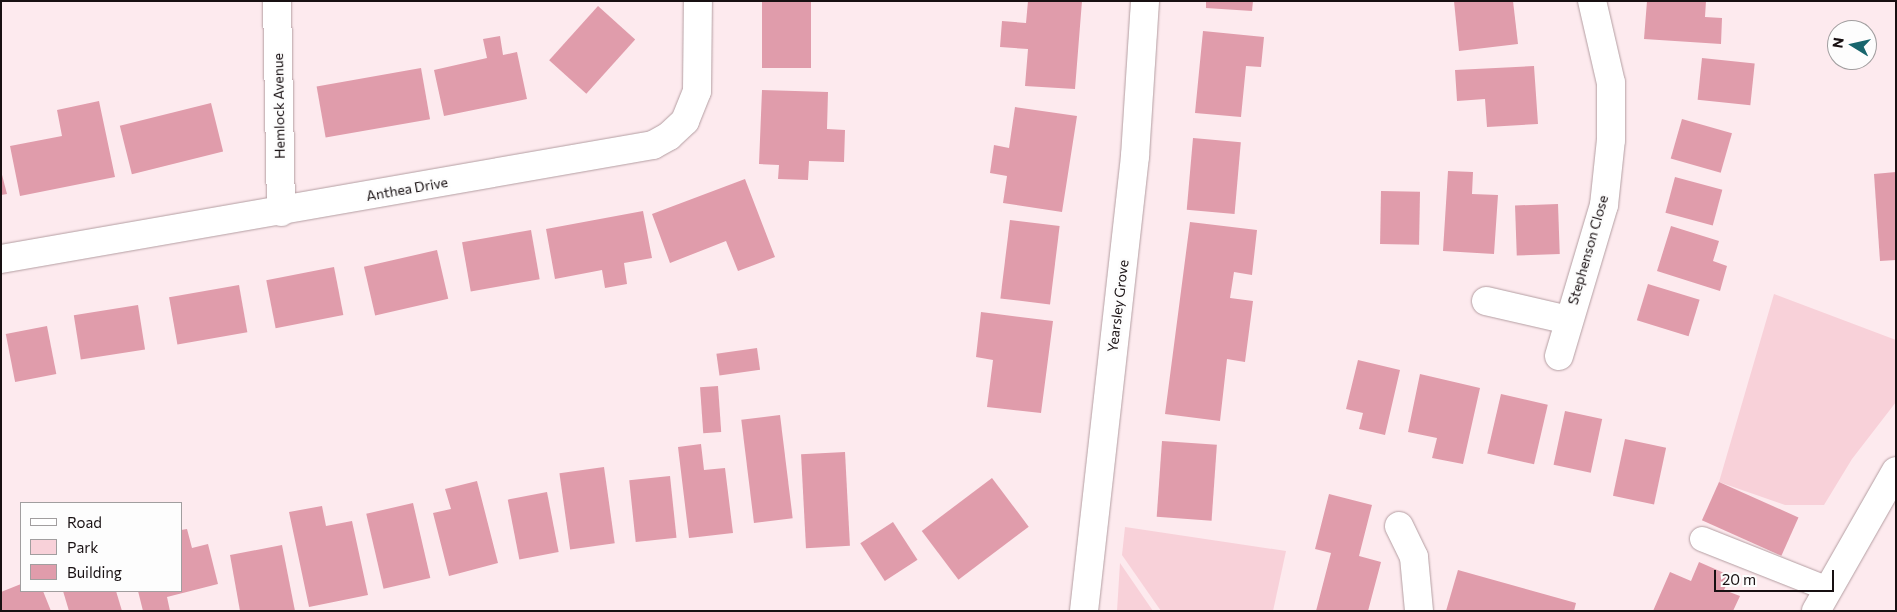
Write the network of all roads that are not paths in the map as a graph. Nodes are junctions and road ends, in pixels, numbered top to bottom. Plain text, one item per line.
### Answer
1 (277, 1) edge
2 (698, 1) edge
3 (1145, 1) edge
4 (1592, 1) edge
5 (281, 212) junction
6 (1, 259) edge
7 (1486, 301) dead end
8 (1568, 320) junction
9 (1560, 356) dead end
10 (1896, 471) edge
11 (1399, 526) dead end
12 (1702, 539) dead end
13 (1822, 600) edge
14 (1084, 611) edge
15 (1419, 611) edge

1 - 5 street, Hemlock Avenue
2 - 5 street, Anthea Drive
3 - 14 street, Yearsley Grove
4 - 8 street, Stephenson Close
5 - 6 street, Anthea Drive
7 - 8 street, Stephenson Close
8 - 9 street, Stephenson Close
10 - 13 street
11 - 15 street
12 - 13 lane

